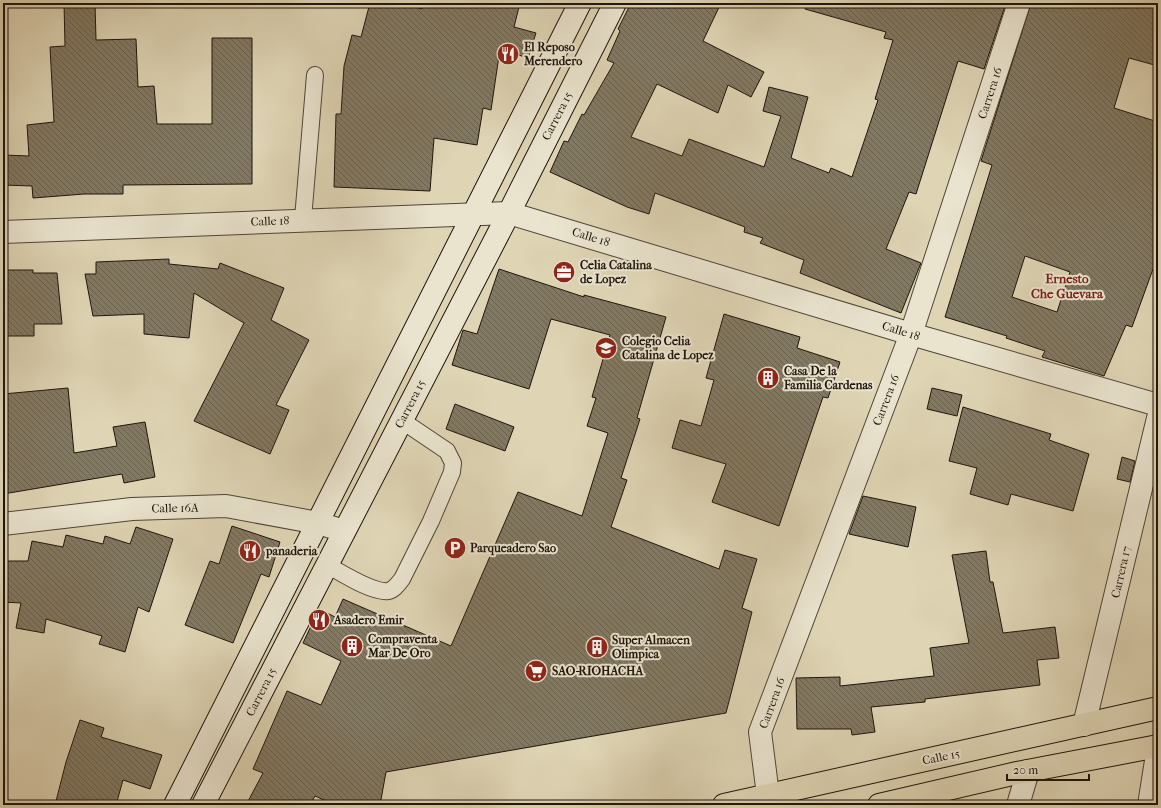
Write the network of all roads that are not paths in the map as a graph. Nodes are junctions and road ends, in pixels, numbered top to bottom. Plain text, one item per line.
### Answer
1 (580, 3) edge
2 (615, 3) edge
3 (1019, 3) edge
4 (315, 75) dead end
5 (476, 212) junction
6 (509, 212) junction
7 (303, 219) junction
8 (3, 232) edge
9 (911, 334) junction
10 (1158, 405) edge
11 (1158, 418) edge
12 (402, 420) junction
13 (318, 523) junction
14 (3, 524) edge
15 (344, 531) junction
16 (327, 565) junction
17 (1158, 708) edge
18 (1084, 725) junction
19 (1158, 747) edge
20 (1022, 772) junction
21 (768, 795) junction
22 (907, 802) edge
23 (175, 805) edge
24 (203, 805) edge
25 (724, 805) edge
26 (879, 805) edge
27 (1009, 805) edge
28 (1018, 805) edge
29 (1149, 805) edge

1 - 5 street
2 - 6 street, Carrera 15
3 - 9 street, Carrera 16
4 - 7 lane
5 - 6 street, Calle 18
5 - 7 street, Calle 18
5 - 13 street
6 - 9 street, Calle 18
6 - 12 street, Carrera 15
7 - 8 street, Calle 18
9 - 10 street, Calle 18
9 - 21 street, Carrera 16
11 - 18 street, Carrera 17
12 - 15 street, Carrera 15
12 - 16 lane
13 - 14 street, Calle 16A
13 - 15 street, Calle 16A
13 - 23 street
15 - 16 street, Carrera 15
16 - 24 street, Carrera 15
17 - 18 highway, Calle 15
18 - 21 highway, Calle 15
19 - 20 highway
19 - 29 street
20 - 22 highway
20 - 27 lane
20 - 28 street
21 - 25 highway, Calle 15
22 - 26 highway

